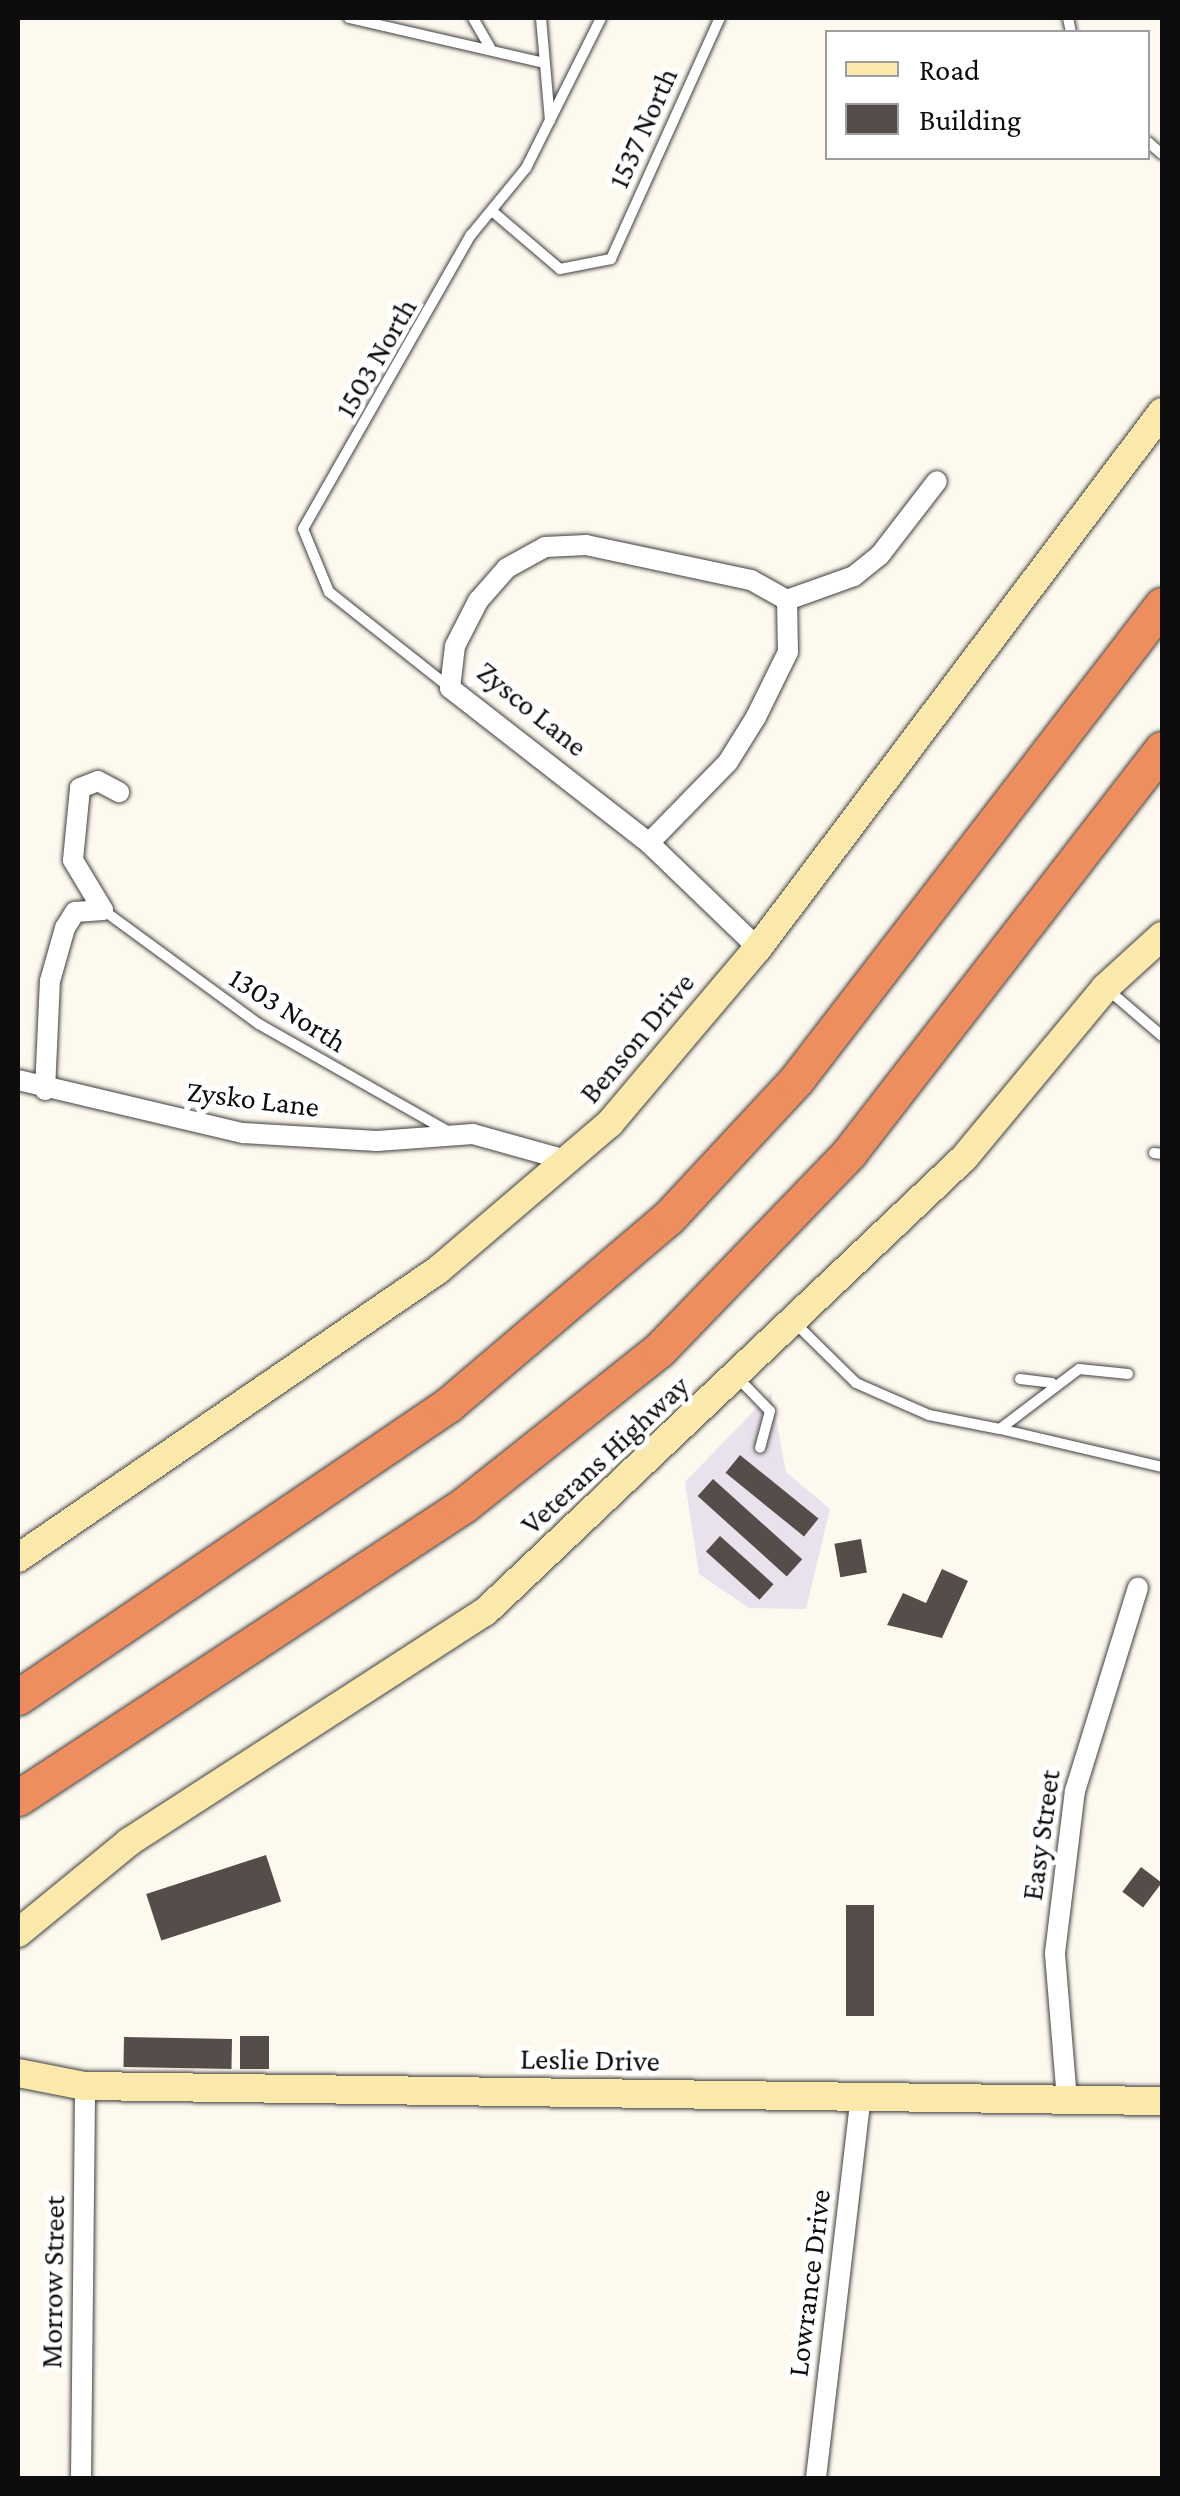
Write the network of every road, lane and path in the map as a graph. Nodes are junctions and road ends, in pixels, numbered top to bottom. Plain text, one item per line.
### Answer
1 (352, 18) edge
2 (412, 18) edge
3 (472, 18) edge
4 (541, 18) edge
5 (601, 18) edge
6 (720, 18) edge
7 (416, 32) junction
8 (490, 48) junction
9 (544, 63) junction
10 (550, 122) junction
11 (492, 211) junction
12 (1162, 412) edge
13 (938, 480) dead end
14 (787, 600) junction
15 (1162, 604) edge
16 (450, 688) junction
17 (1162, 750) edge
18 (119, 792) dead end
19 (650, 842) junction
20 (103, 910) junction
21 (1162, 936) edge
22 (758, 948) junction
23 (1105, 988) junction
24 (1162, 1036) edge
25 (18, 1080) edge
26 (45, 1090) junction
27 (458, 1134) junction
28 (570, 1162) junction
29 (793, 1321) junction
30 (1128, 1374) dead end
31 (736, 1376) junction
32 (1020, 1379) dead end
33 (1052, 1383) junction
34 (1000, 1429) junction
35 (760, 1448) dead end
36 (1162, 1466) edge
37 (18, 1558) edge
38 (1138, 1588) dead end
39 (18, 1696) edge
40 (18, 1798) edge
41 (18, 1933) edge
42 (19, 2074) edge
43 (85, 2086) junction
44 (861, 2096) junction
45 (1068, 2100) junction
46 (1162, 2101) edge
47 (80, 2478) edge
48 (816, 2478) edge

1 - 7 lane
2 - 7 lane
3 - 8 lane
4 - 9 lane
5 - 10 lane, 1503 North
6 - 11 lane, 1537 North
7 - 8 lane
8 - 9 lane
9 - 10 lane
10 - 11 lane, 1503 North
11 - 16 lane, 1503 North
12 - 22 street, Benson Drive
13 - 14 street
14 - 16 street, Zysco Lane
14 - 19 street
15 - 39 highway
16 - 19 street, Zysco Lane
17 - 40 highway
18 - 20 street
19 - 22 street, Zysco Lane
20 - 26 street
20 - 27 lane, 1303 North
21 - 23 street, Veterans Highway
22 - 28 street, Benson Drive
23 - 24 lane
23 - 29 street, Veterans Highway
25 - 26 street, Zysko Lane
26 - 27 street, Zysko Lane
27 - 28 street, Zysko Lane
28 - 37 street, Benson Drive
29 - 31 street, Veterans Highway
29 - 34 lane
30 - 33 lane
31 - 35 lane
31 - 41 street, Veterans Highway
32 - 33 lane
33 - 34 lane
34 - 36 lane
38 - 45 street, Easy Street
42 - 43 street, Leslie Drive
43 - 44 street, Leslie Drive
43 - 47 street, Morrow Street
44 - 45 street, Leslie Drive
44 - 48 street, Lowrance Drive
45 - 46 street, Leslie Drive

